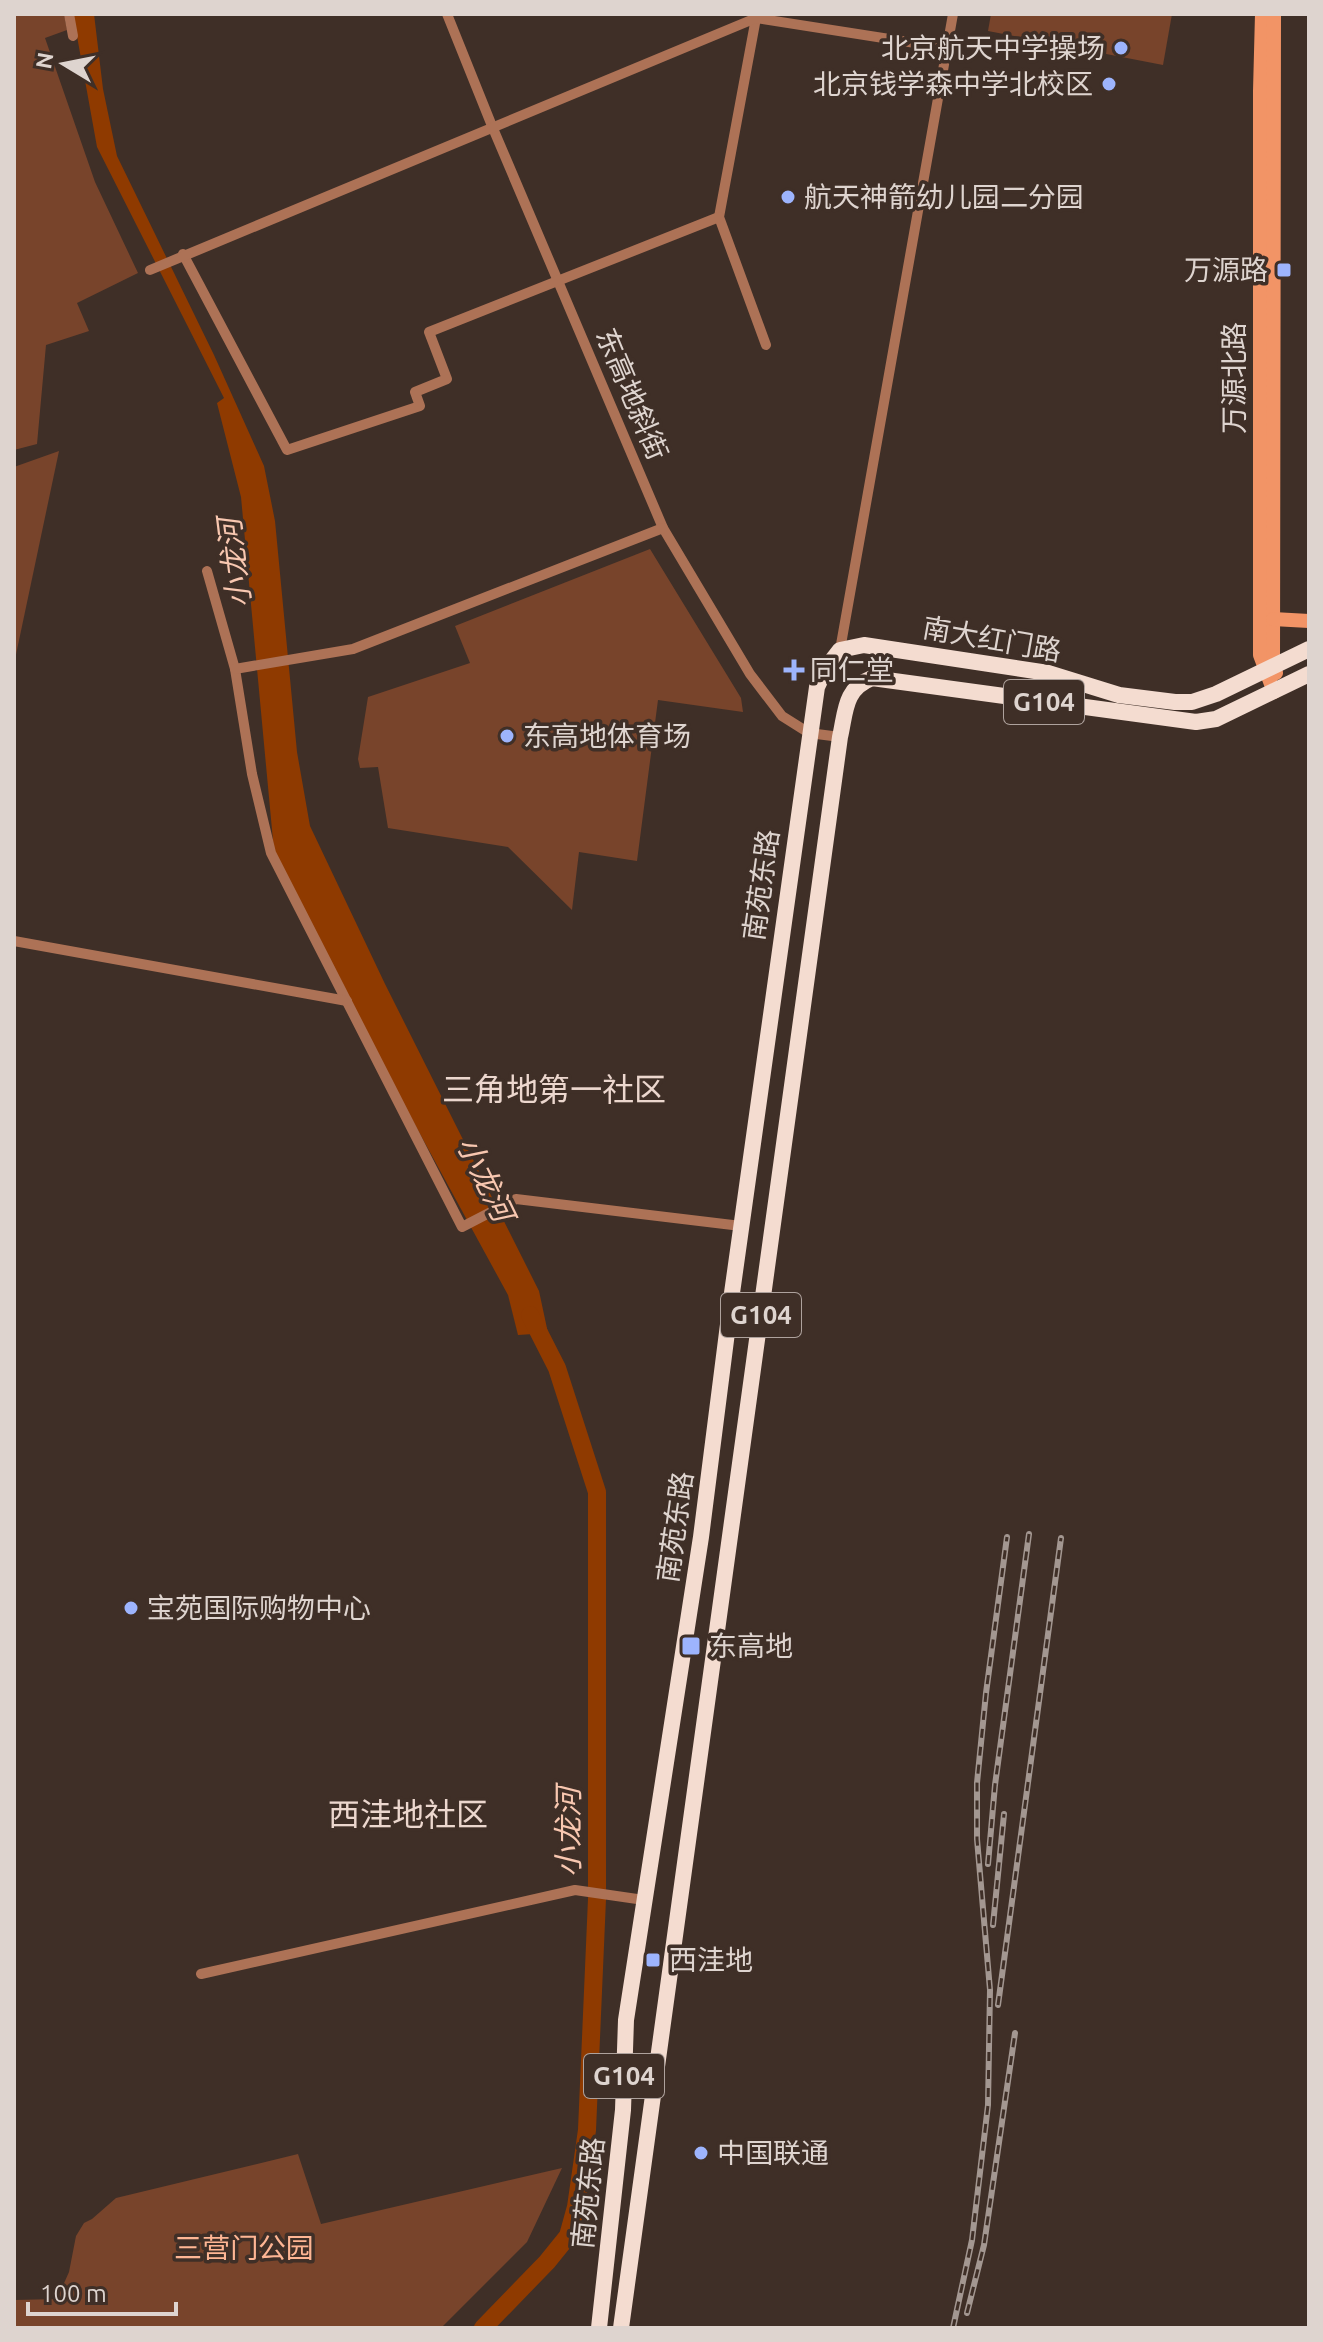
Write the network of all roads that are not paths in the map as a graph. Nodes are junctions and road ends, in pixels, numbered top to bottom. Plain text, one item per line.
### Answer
1 (69, 14) edge
2 (447, 14) edge
3 (953, 14) edge
4 (1262, 14) edge
5 (1274, 14) edge
6 (756, 18) junction
7 (73, 36) dead end
8 (947, 48) junction
9 (492, 126) junction
10 (719, 217) junction
11 (180, 255) junction
12 (150, 270) dead end
13 (558, 281) junction
14 (766, 345) dead end
15 (663, 528) junction
16 (207, 571) dead end
17 (1273, 619) junction
18 (1309, 621) edge
19 (1309, 649) edge
20 (840, 650) junction
21 (1268, 668) junction
22 (240, 669) junction
23 (1309, 674) edge
24 (1278, 690) junction
25 (809, 733) junction
26 (840, 737) junction
27 (14, 941) edge
28 (347, 1001) junction
29 (741, 1226) junction
30 (644, 1900) junction
31 (201, 1974) dead end
32 (599, 2328) edge
33 (621, 2328) edge

1 - 7 street
2 - 9 street, 东高地斜街
3 - 8 street
4 - 21 main road, 万源北路
5 - 17 main road, 万源北路
6 - 8 street
6 - 9 street
6 - 10 street
8 - 20 street
9 - 11 street
9 - 13 street, 东高地斜街
10 - 13 street
10 - 14 street
11 - 12 street
11 - 13 street
13 - 15 street, 东高地斜街
15 - 22 street
15 - 25 street, 东高地斜街
16 - 22 street
17 - 18 main road
17 - 21 main road, 万源北路
19 - 21 highway, 南大红门路 / G104
20 - 21 highway, 南大红门路 / G104
20 - 25 highway, G104
21 - 24 main road
22 - 28 street
23 - 24 highway, 南大红门路 / G104
24 - 26 highway, 南大红门路 / G104
25 - 26 street, 东高地斜街
25 - 29 highway, 南苑东路 / G104
26 - 33 highway, 南苑东路 / G104
27 - 28 street
28 - 29 street
29 - 30 highway, 南苑东路 / G104
30 - 31 street
30 - 32 highway, 南苑东路 / G104

